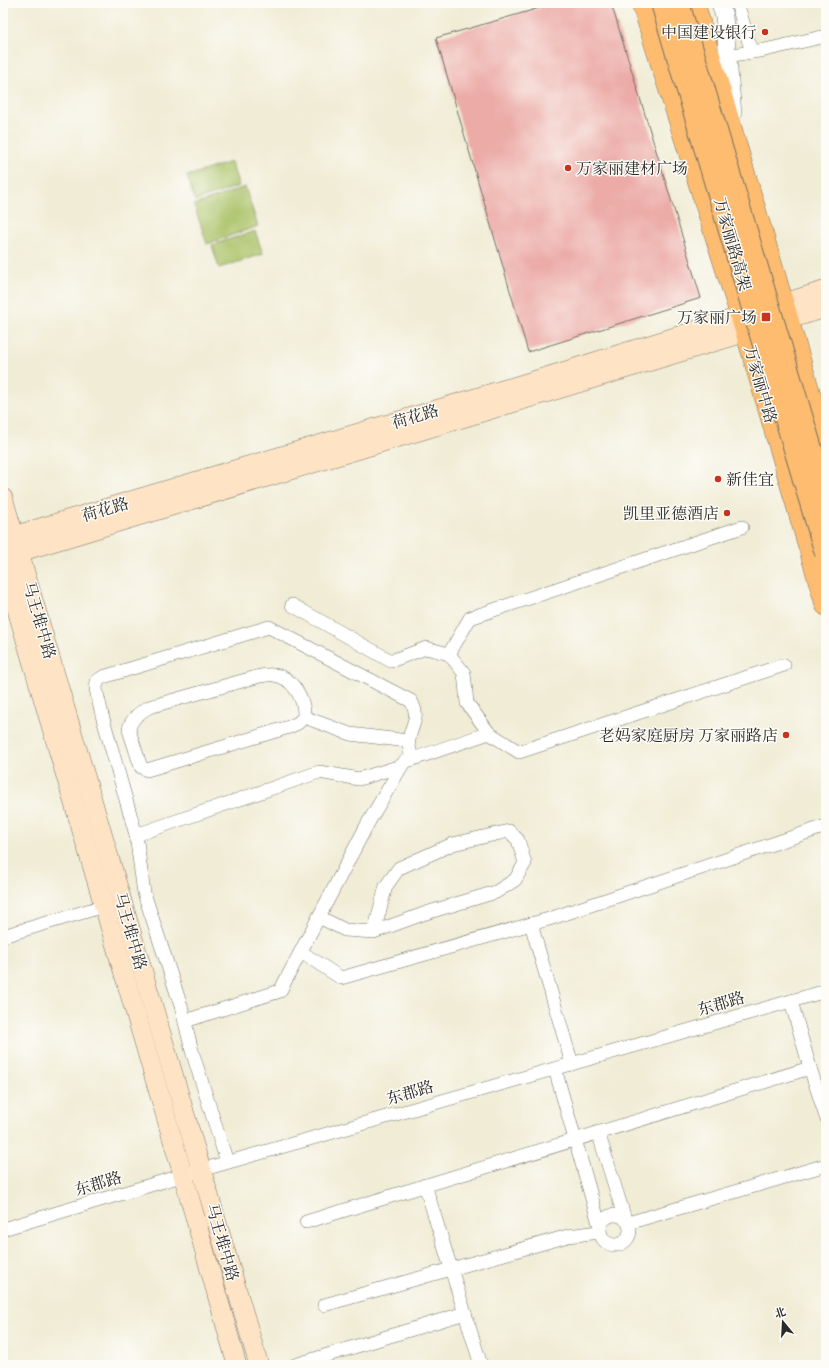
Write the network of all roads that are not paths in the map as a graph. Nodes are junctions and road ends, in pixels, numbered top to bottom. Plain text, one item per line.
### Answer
1 (642, 3) edge
2 (662, 3) edge
3 (678, 3) edge
4 (694, 3) edge
5 (720, 3) edge
6 (737, 3) edge
7 (826, 36) edge
8 (752, 52) junction
9 (719, 57) junction
10 (826, 290) edge
11 (826, 308) edge
12 (785, 311) junction
13 (744, 324) junction
14 (826, 448) edge
15 (3, 498) edge
16 (826, 499) edge
17 (742, 527) dead end
18 (10, 546) edge
19 (826, 553) edge
20 (3, 562) edge
21 (292, 605) dead end
22 (826, 605) edge
23 (449, 654) junction
24 (784, 665) dead end
25 (304, 717) junction
26 (489, 733) junction
27 (408, 741) junction
28 (412, 759) junction
29 (400, 766) junction
30 (826, 826) edge
31 (136, 835) junction
32 (104, 906) junction
33 (319, 917) junction
34 (531, 924) junction
35 (374, 932) junction
36 (3, 936) edge
37 (301, 952) junction
38 (826, 991) edge
39 (791, 1001) junction
40 (185, 1022) junction
41 (572, 1064) junction
42 (810, 1068) junction
43 (555, 1069) junction
44 (826, 1117) edge
45 (598, 1132) junction
46 (575, 1139) junction
47 (227, 1162) junction
48 (826, 1165) edge
49 (201, 1170) junction
50 (183, 1175) junction
51 (425, 1185) junction
52 (627, 1221) junction
53 (306, 1222) dead end
54 (3, 1228) edge
55 (600, 1229) junction
56 (451, 1269) junction
57 (324, 1305) dead end
58 (465, 1312) junction
59 (237, 1365) edge
60 (259, 1365) edge
61 (295, 1365) edge
62 (481, 1365) edge

1 - 13 main road, 万家丽中路
2 - 19 highway, 万家丽路高架, bridge
3 - 16 highway, 万家丽路高架, bridge
4 - 9 main road
5 - 9 street
6 - 8 street
7 - 8 street
8 - 9 street
9 - 12 main road
10 - 12 main road, 荷花路
11 - 12 main road, 荷花路
12 - 13 main road, 荷花路
12 - 14 main road
13 - 18 main road, 荷花路
13 - 22 main road, 万家丽中路
15 - 18 main road, 马王堆中路
17 - 23 street
18 - 49 main road, 马王堆中路
20 - 32 main road, 马王堆中路
21 - 23 street
23 - 26 street
24 - 26 street
25 - 25 street
25 - 27 street
26 - 28 street
27 - 28 street
27 - 31 street
28 - 29 street
29 - 31 street
29 - 33 street
30 - 34 street
31 - 40 street
32 - 36 street
32 - 50 main road, 马王堆中路
33 - 35 street
33 - 37 street
34 - 37 street
34 - 41 street
35 - 35 street
37 - 40 street
38 - 39 street, 东郡路
39 - 41 street, 东郡路
39 - 42 street
40 - 47 street
41 - 43 street, 东郡路
42 - 44 street
42 - 45 street
43 - 46 street
43 - 47 street, 东郡路
45 - 46 street
45 - 52 street
46 - 51 street
46 - 55 street
47 - 49 street, 东郡路
48 - 52 street
49 - 50 street, 东郡路
49 - 60 main road, 马王堆中路
50 - 54 street, 东郡路
50 - 59 main road, 马王堆中路
51 - 53 street
51 - 56 street
52 - 55 street
52 - 55 street
55 - 56 street
56 - 57 street
56 - 58 street
58 - 61 street
58 - 62 street

